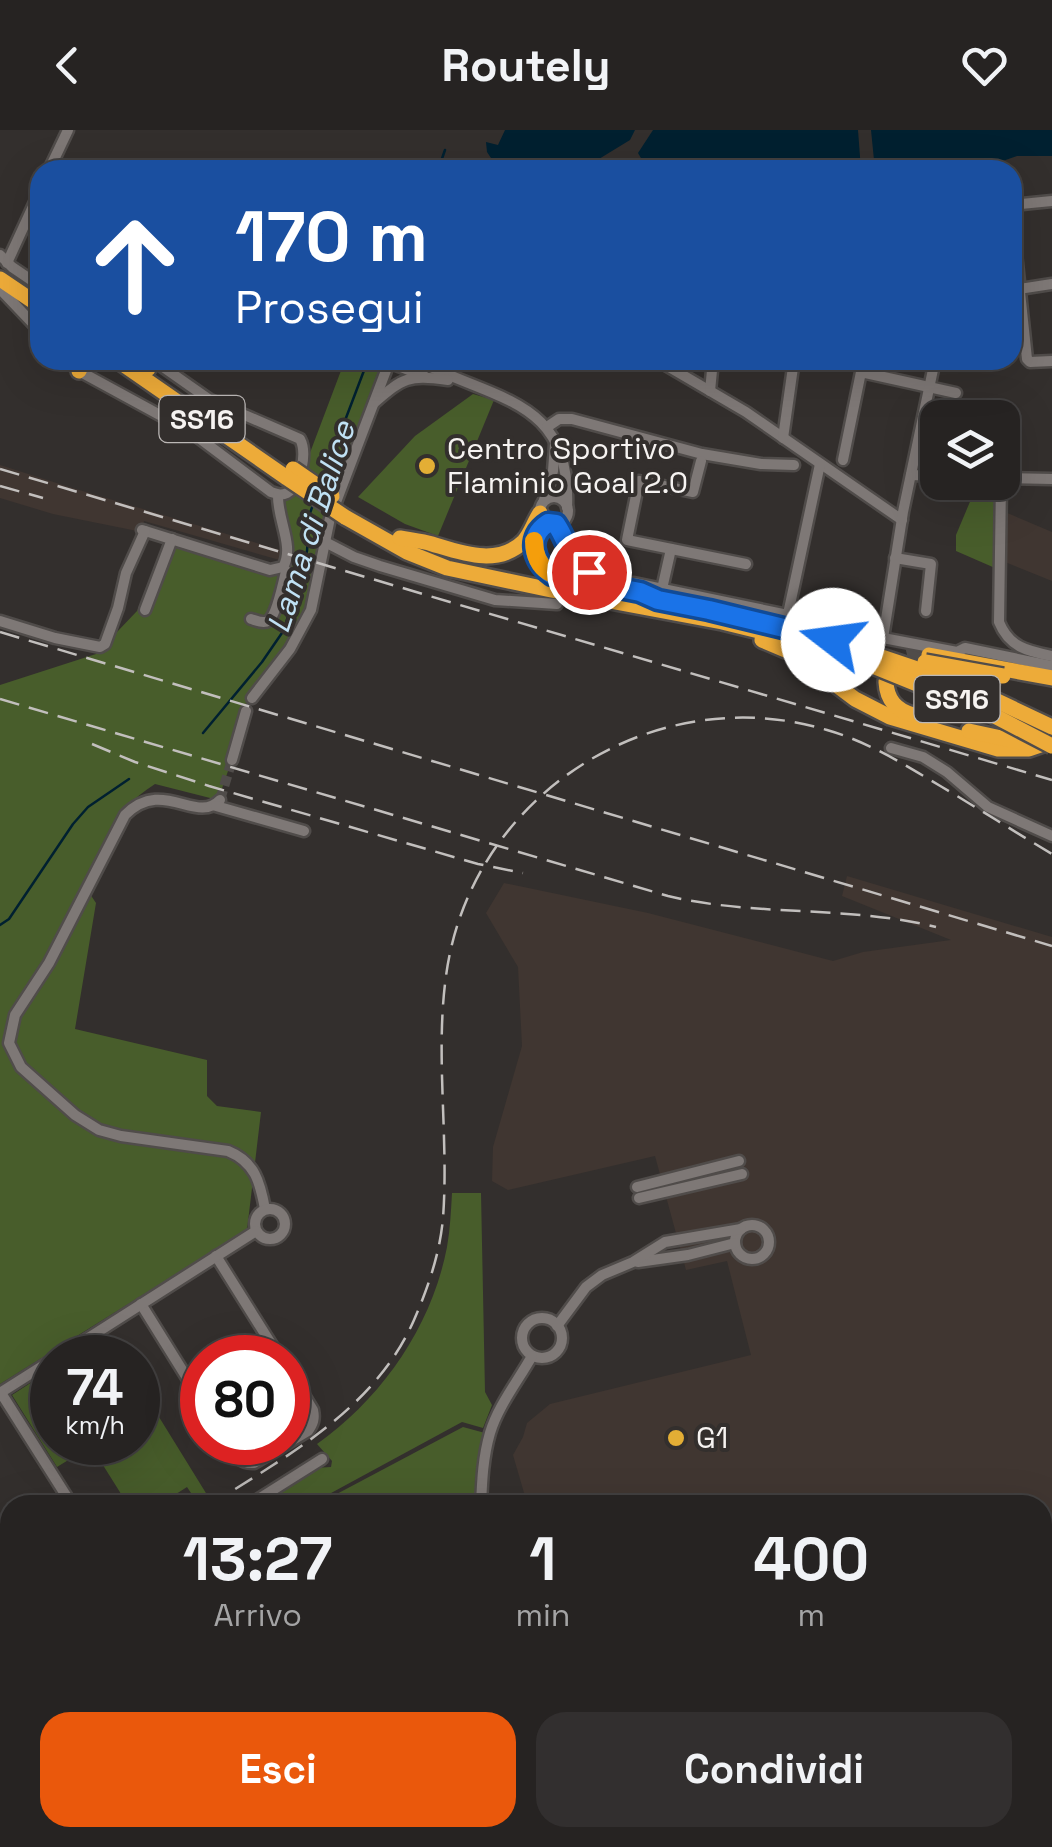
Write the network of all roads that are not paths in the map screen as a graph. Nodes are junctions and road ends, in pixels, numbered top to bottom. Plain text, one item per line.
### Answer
1 (68, 130) edge
2 (54, 160) edge
3 (1052, 200) edge
4 (1022, 204) edge
5 (30, 210) edge
6 (2, 266) edge
7 (30, 281) edge
8 (1052, 284) edge
9 (30, 287) edge
10 (1022, 288) edge
11 (0, 289) edge
12 (30, 295) edge
13 (30, 320) edge
14 (1022, 330) edge
15 (1052, 361) edge
16 (87, 370) edge
17 (132, 370) edge
18 (155, 370) edge
19 (159, 370) edge
20 (388, 370) edge
21 (411, 370) edge
22 (438, 370) edge
23 (674, 370) edge
24 (712, 370) edge
25 (793, 370) edge
26 (932, 370) edge
27 (430, 378) junction
28 (460, 381) junction
29 (929, 386) junction
30 (710, 391) junction
31 (956, 392) dead end
32 (374, 404) junction
33 (547, 427) junction
34 (786, 441) junction
35 (555, 443) junction
36 (701, 460) dead end
37 (843, 460) dead end
38 (774, 463) junction
39 (794, 464) dead end
40 (820, 464) junction
41 (290, 474) junction
42 (911, 475) junction
43 (920, 475) edge
44 (1052, 479) edge
45 (1020, 480) edge
46 (278, 494) junction
47 (1002, 500) edge
48 (553, 514) junction
49 (902, 520) junction
50 (400, 538) junction
51 (172, 540) junction
52 (325, 542) junction
53 (671, 549) junction
54 (896, 558) junction
55 (746, 564) dead end
56 (283, 567) junction
57 (660, 594) junction
58 (558, 604) joint
59 (145, 610) dead end
60 (926, 611) dead end
61 (675, 613) junction
62 (788, 614) junction
63 (251, 618) dead end
64 (0, 621) edge
65 (722, 622) junction
66 (805, 631) junction
67 (883, 638) junction
68 (929, 654) tunnel mouth
69 (1052, 656) edge
70 (1052, 666) edge
71 (1052, 681) edge
72 (886, 682) dead end
73 (252, 698) dead end
74 (246, 711) dead end
75 (1052, 726) edge
76 (1052, 747) edge
77 (891, 748) dead end
78 (232, 760) tunnel mouth
79 (304, 831) dead end
80 (1052, 836) edge
81 (740, 1168) dead end
82 (638, 1192) dead end
83 (265, 1209) junction
84 (741, 1229) junction
85 (256, 1231) junction
86 (736, 1242) junction
87 (216, 1256) junction
88 (632, 1262) junction
89 (141, 1304) junction
90 (557, 1326) junction
91 (92, 1335) edge
92 (266, 1335) edge
93 (532, 1356) junction
94 (180, 1367) edge
95 (30, 1374) edge
96 (1, 1393) edge
97 (322, 1459) dead end
98 (66, 1495) edge
99 (265, 1495) edge
100 (481, 1495) edge

1 - 2 street
3 - 4 street
5 - 6 street
6 - 7 street
6 - 9 highway
6 - 12 highway
8 - 10 street
11 - 13 street
14 - 15 street
16 - 46 street
17 - 41 highway, SS16
18 - 41 highway, SS16
19 - 46 street
20 - 32 street
21 - 27 street
22 - 28 street
23 - 30 street
24 - 30 street
25 - 34 street
26 - 29 street
27 - 28 street
27 - 32 street
28 - 33 street
29 - 31 street
29 - 37 street
29 - 42 street
30 - 34 street
32 - 52 street
33 - 35 street
33 - 38 street
34 - 38 street
34 - 40 street
35 - 48 street
35 - 48 street
36 - 53 street
38 - 39 street
40 - 49 street
40 - 62 street
41 - 50 highway, SS16, bridge
41 - 61 highway, SS16, bridge
42 - 43 street
42 - 49 street
44 - 45 street
46 - 56 street
47 - 69 street
48 - 50 highway
48 - 57 street
48 - 57 highway
49 - 54 street
50 - 57 highway, SS16
51 - 56 street
51 - 59 street
51 - 64 street
52 - 58 street
52 - 73 street
53 - 55 street
53 - 57 street
54 - 60 street
54 - 67 street
56 - 63 street
57 - 62 street
57 - 66 highway, SS16
58 - 61 highway
61 - 65 highway, SS16
62 - 67 street
65 - 76 highway, SS16, bridge
65 - 76 highway
66 - 71 highway, bridge
66 - 75 highway, SS16, bridge
67 - 70 street
68 - 71 highway
72 - 76 highway
74 - 78 street
77 - 80 street
79 - 83 street
81 - 82 street
83 - 85 street
83 - 85 street
84 - 86 street
84 - 86 street
84 - 88 street
85 - 87 street
86 - 88 street
87 - 89 street
87 - 92 street
88 - 90 street
89 - 91 street
89 - 94 street
90 - 93 street
90 - 93 street
93 - 100 street
95 - 96 street
96 - 98 street
97 - 99 street

